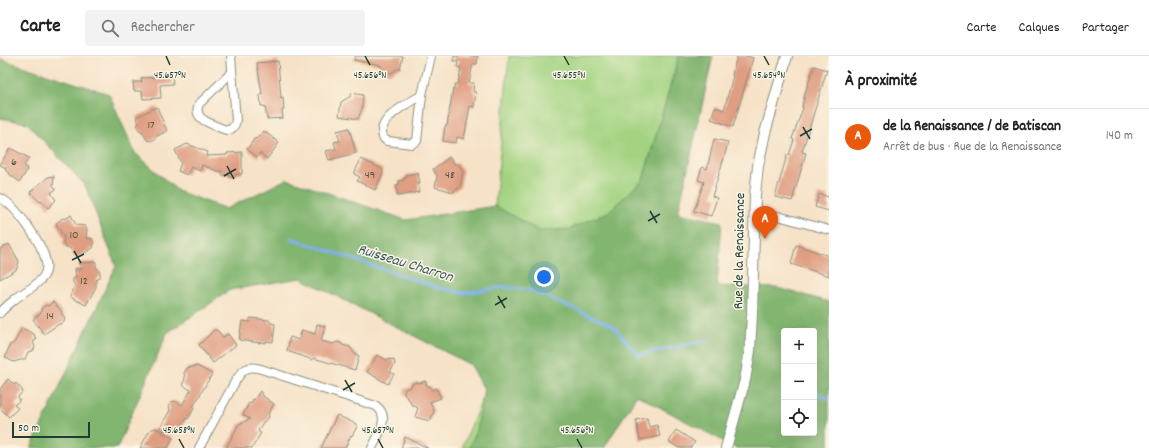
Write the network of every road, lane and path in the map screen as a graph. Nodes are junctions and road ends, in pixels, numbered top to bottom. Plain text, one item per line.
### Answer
1 (231, 56) edge
2 (431, 56) edge
3 (787, 56) edge
4 (232, 72) junction
5 (422, 94) junction
6 (0, 198) edge
7 (755, 212) junction
8 (829, 230) edge
9 (0, 313) edge
10 (199, 448) edge
11 (372, 448) edge
12 (726, 448) edge

1 - 4 street
2 - 5 street
3 - 7 street, Rue de la Renaissance
4 - 4 street
5 - 5 street
6 - 9 street
7 - 8 street
7 - 12 street, Rue de la Renaissance
10 - 11 street

